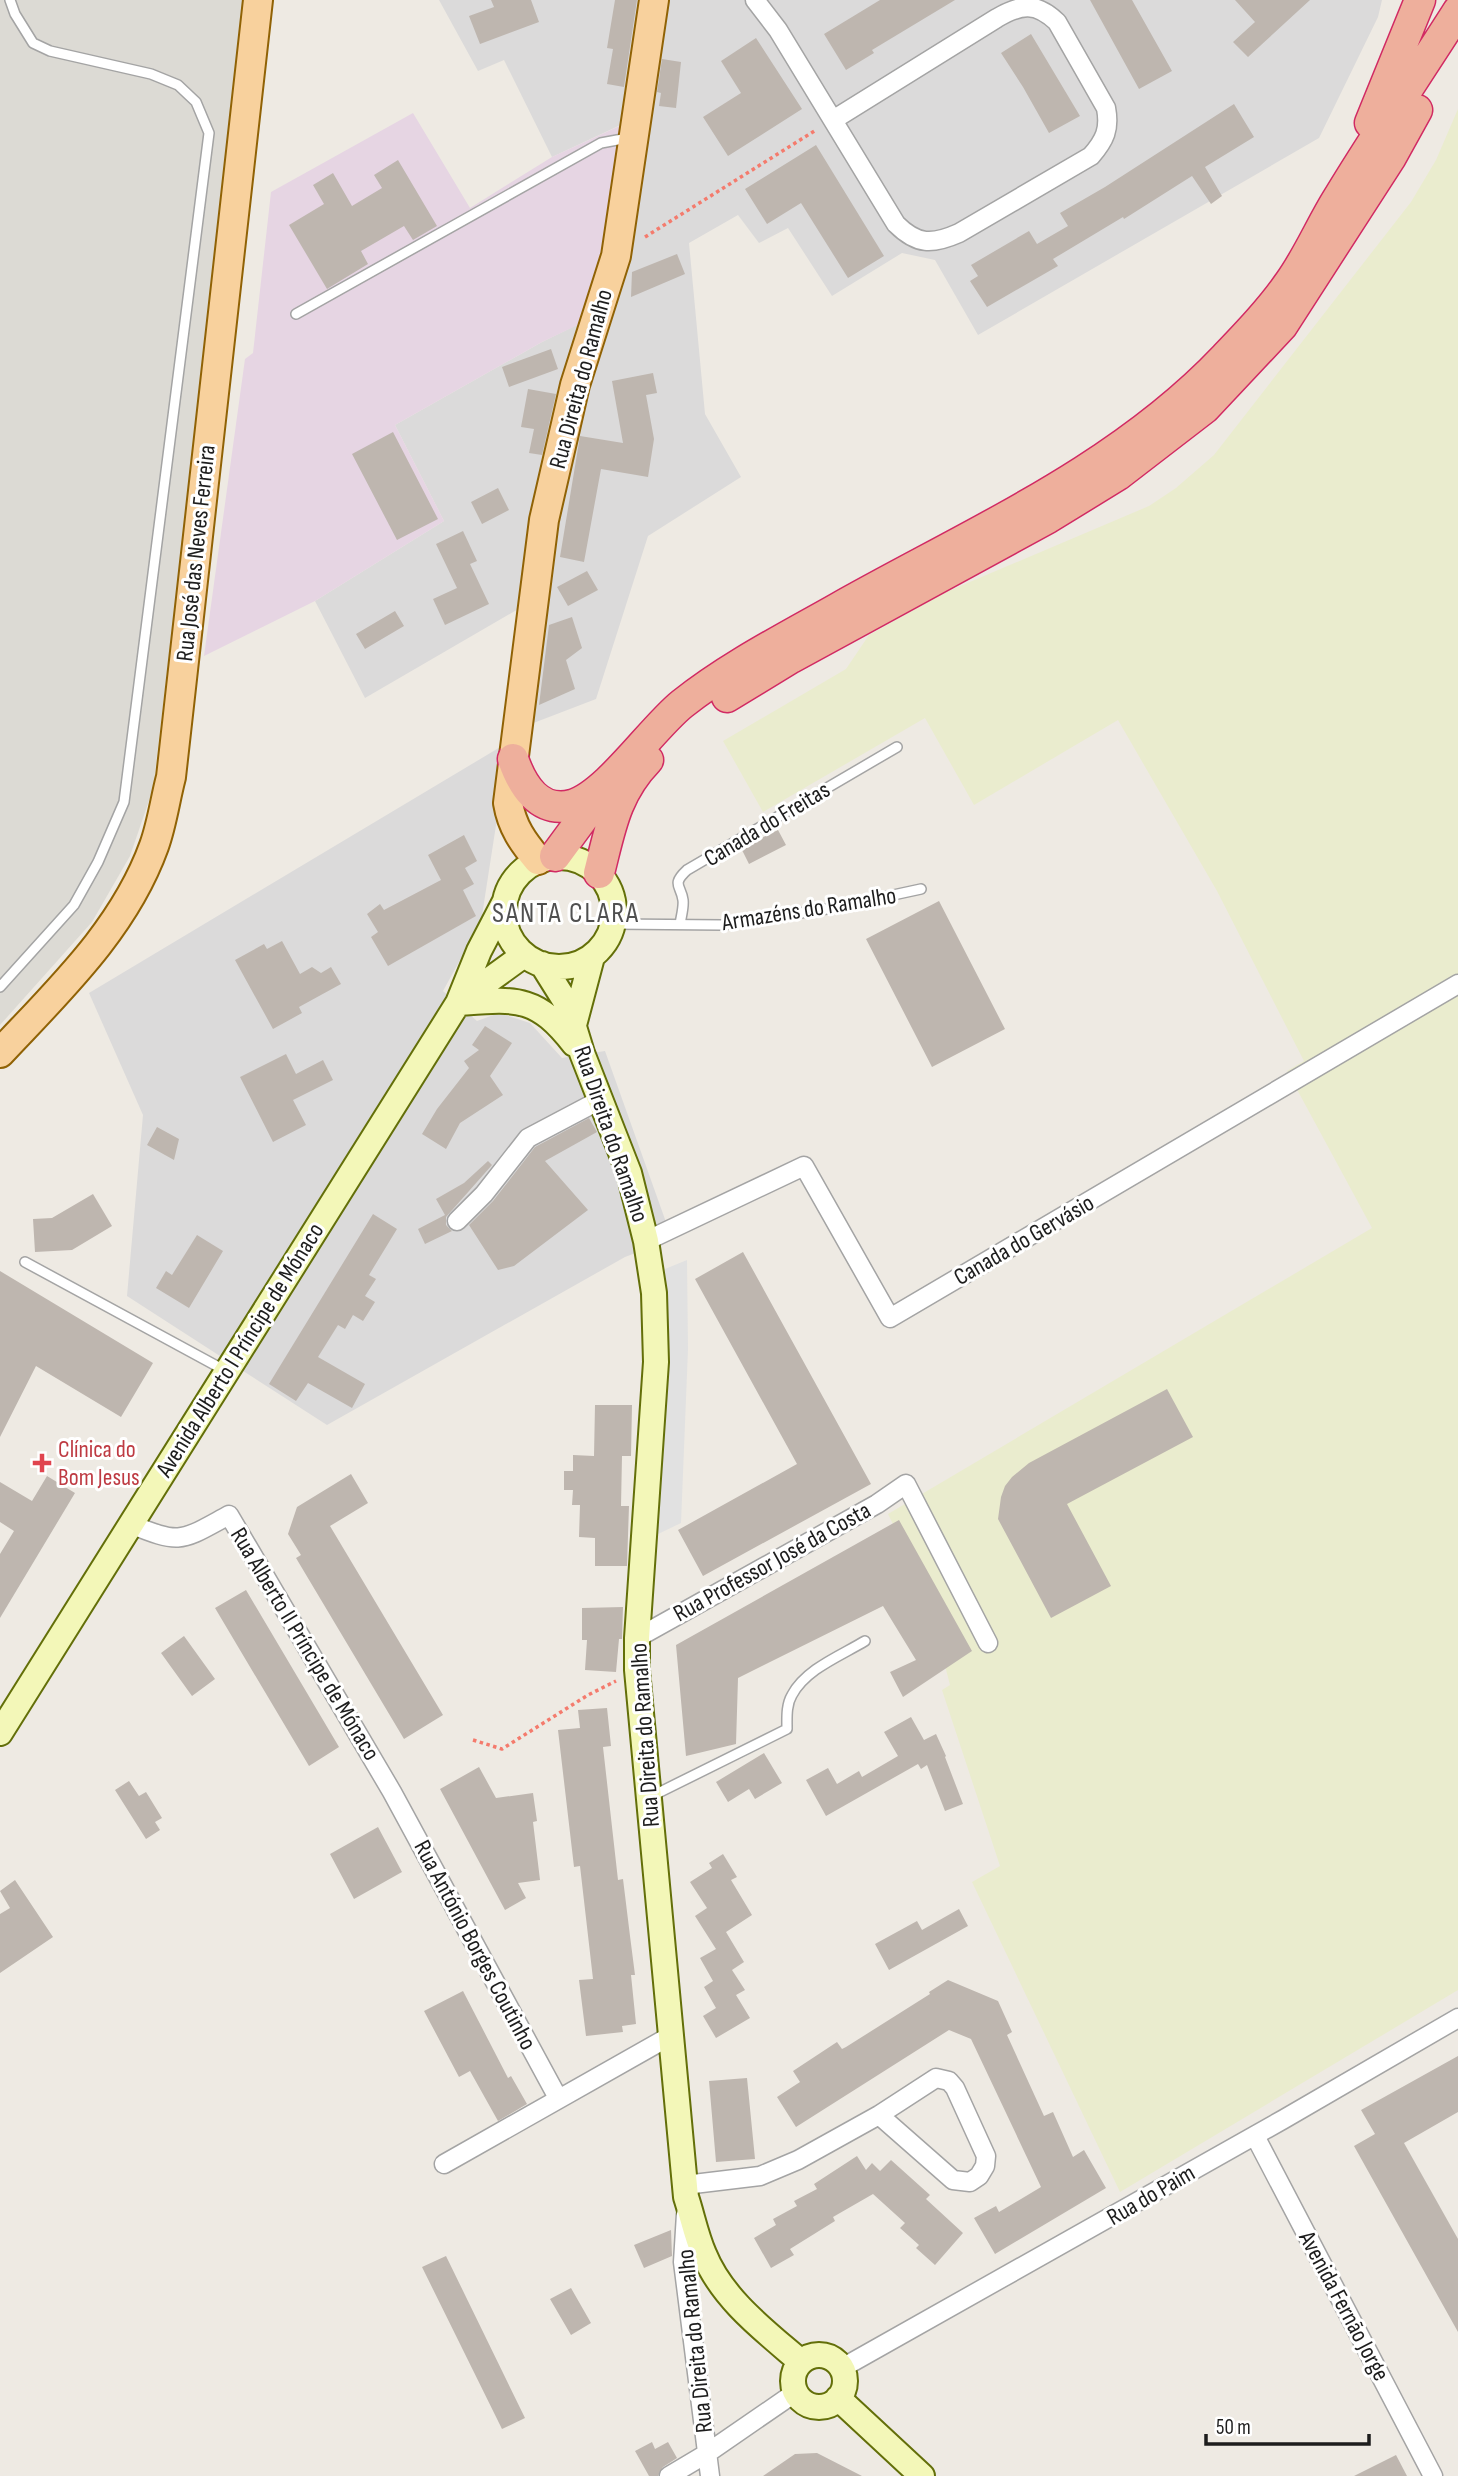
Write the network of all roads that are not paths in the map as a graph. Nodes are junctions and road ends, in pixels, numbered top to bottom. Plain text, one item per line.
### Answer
1 (10, 0) edge
2 (258, 0) edge
3 (654, 0) edge
4 (755, 0) edge
5 (1420, 0) edge
6 (1458, 11) edge
7 (1458, 37) edge
8 (833, 120) junction
9 (634, 138) junction
10 (1338, 197) junction
11 (296, 314) dead end
12 (897, 747) dead end
13 (513, 759) junction
14 (619, 769) junction
15 (547, 858) junction
16 (599, 873) junction
17 (921, 890) dead end
18 (504, 903) junction
19 (613, 924) junction
20 (680, 924) junction
21 (592, 957) junction
22 (533, 960) junction
23 (1458, 984) edge
24 (0, 987) edge
25 (458, 1003) junction
26 (574, 1026) junction
27 (0, 1052) edge
28 (582, 1053) junction
29 (600, 1100) junction
30 (457, 1221) dead end
31 (646, 1241) junction
32 (25, 1262) dead end
33 (226, 1372) junction
34 (130, 1524) junction
35 (637, 1638) junction
36 (864, 1641) dead end
37 (988, 1643) dead end
38 (0, 1732) edge
39 (392, 1792) joint
40 (649, 1798) junction
41 (1458, 2018) edge
42 (671, 2035) junction
43 (558, 2098) junction
44 (879, 2115) junction
45 (1255, 2136) junction
46 (444, 2164) dead end
47 (686, 2191) junction
48 (801, 2362) junction
49 (842, 2368) junction
50 (796, 2392) junction
51 (838, 2398) junction
52 (706, 2454) junction
53 (668, 2476) edge
54 (710, 2476) edge
55 (922, 2476) edge
56 (1433, 2476) edge

1 - 24 lane
2 - 27 main road, Rua José das Neves Ferreira
3 - 9 main road, Rua Direita do Ramalho
4 - 8 street
5 - 10 highway
6 - 10 highway
7 - 16 highway
8 - 8 street
9 - 11 lane
9 - 13 main road, Rua Direita do Ramalho
10 - 14 highway
12 - 20 lane, Canada do Freitas
13 - 14 highway
13 - 15 main road, Rua Direita do Ramalho
14 - 15 highway
15 - 16 main road
15 - 18 main road
16 - 19 main road
17 - 20 lane, Armazéns do Ramalho
18 - 22 main road
18 - 25 main road, Avenida Alberto I Príncipe de Mónaco
19 - 20 lane, Armazéns do Ramalho
19 - 21 main road
21 - 22 main road
21 - 26 main road, Rua Direita do Ramalho
22 - 25 main road, Avenida Alberto I Príncipe de Mónaco
22 - 26 main road, Rua Direita do Ramalho
23 - 31 street, Canada do Gervásio
25 - 28 main road
25 - 33 main road, Avenida Alberto I Príncipe de Mónaco
26 - 28 main road, Rua Direita do Ramalho
28 - 29 main road, Rua Direita do Ramalho
29 - 30 street
29 - 31 main road, Rua Direita do Ramalho
31 - 35 main road, Rua Direita do Ramalho
32 - 33 lane
33 - 34 main road, Avenida Alberto I Príncipe de Mónaco
34 - 38 main road, Avenida Alberto I Príncipe de Mónaco
34 - 39 street, Rua Alberto II Príncipe de Mónaco
35 - 37 street, Rua Professor José da Costa
35 - 40 main road, Rua Direita do Ramalho
36 - 40 lane
39 - 43 street, Rua António Borges Coutinho
40 - 42 main road, Rua Direita do Ramalho
41 - 45 street, Rua do Paim
42 - 43 street
42 - 47 main road, Rua Direita do Ramalho
43 - 46 street
44 - 44 street
44 - 47 street
45 - 49 street, Rua do Paim
45 - 56 street, Avenida Fernão Jorge
47 - 48 main road
47 - 52 street, Rua Direita do Ramalho
48 - 49 main road
48 - 50 main road
49 - 51 main road
50 - 51 main road
50 - 52 street
51 - 55 main road
52 - 53 street
52 - 54 street, Rua Direita do Ramalho

